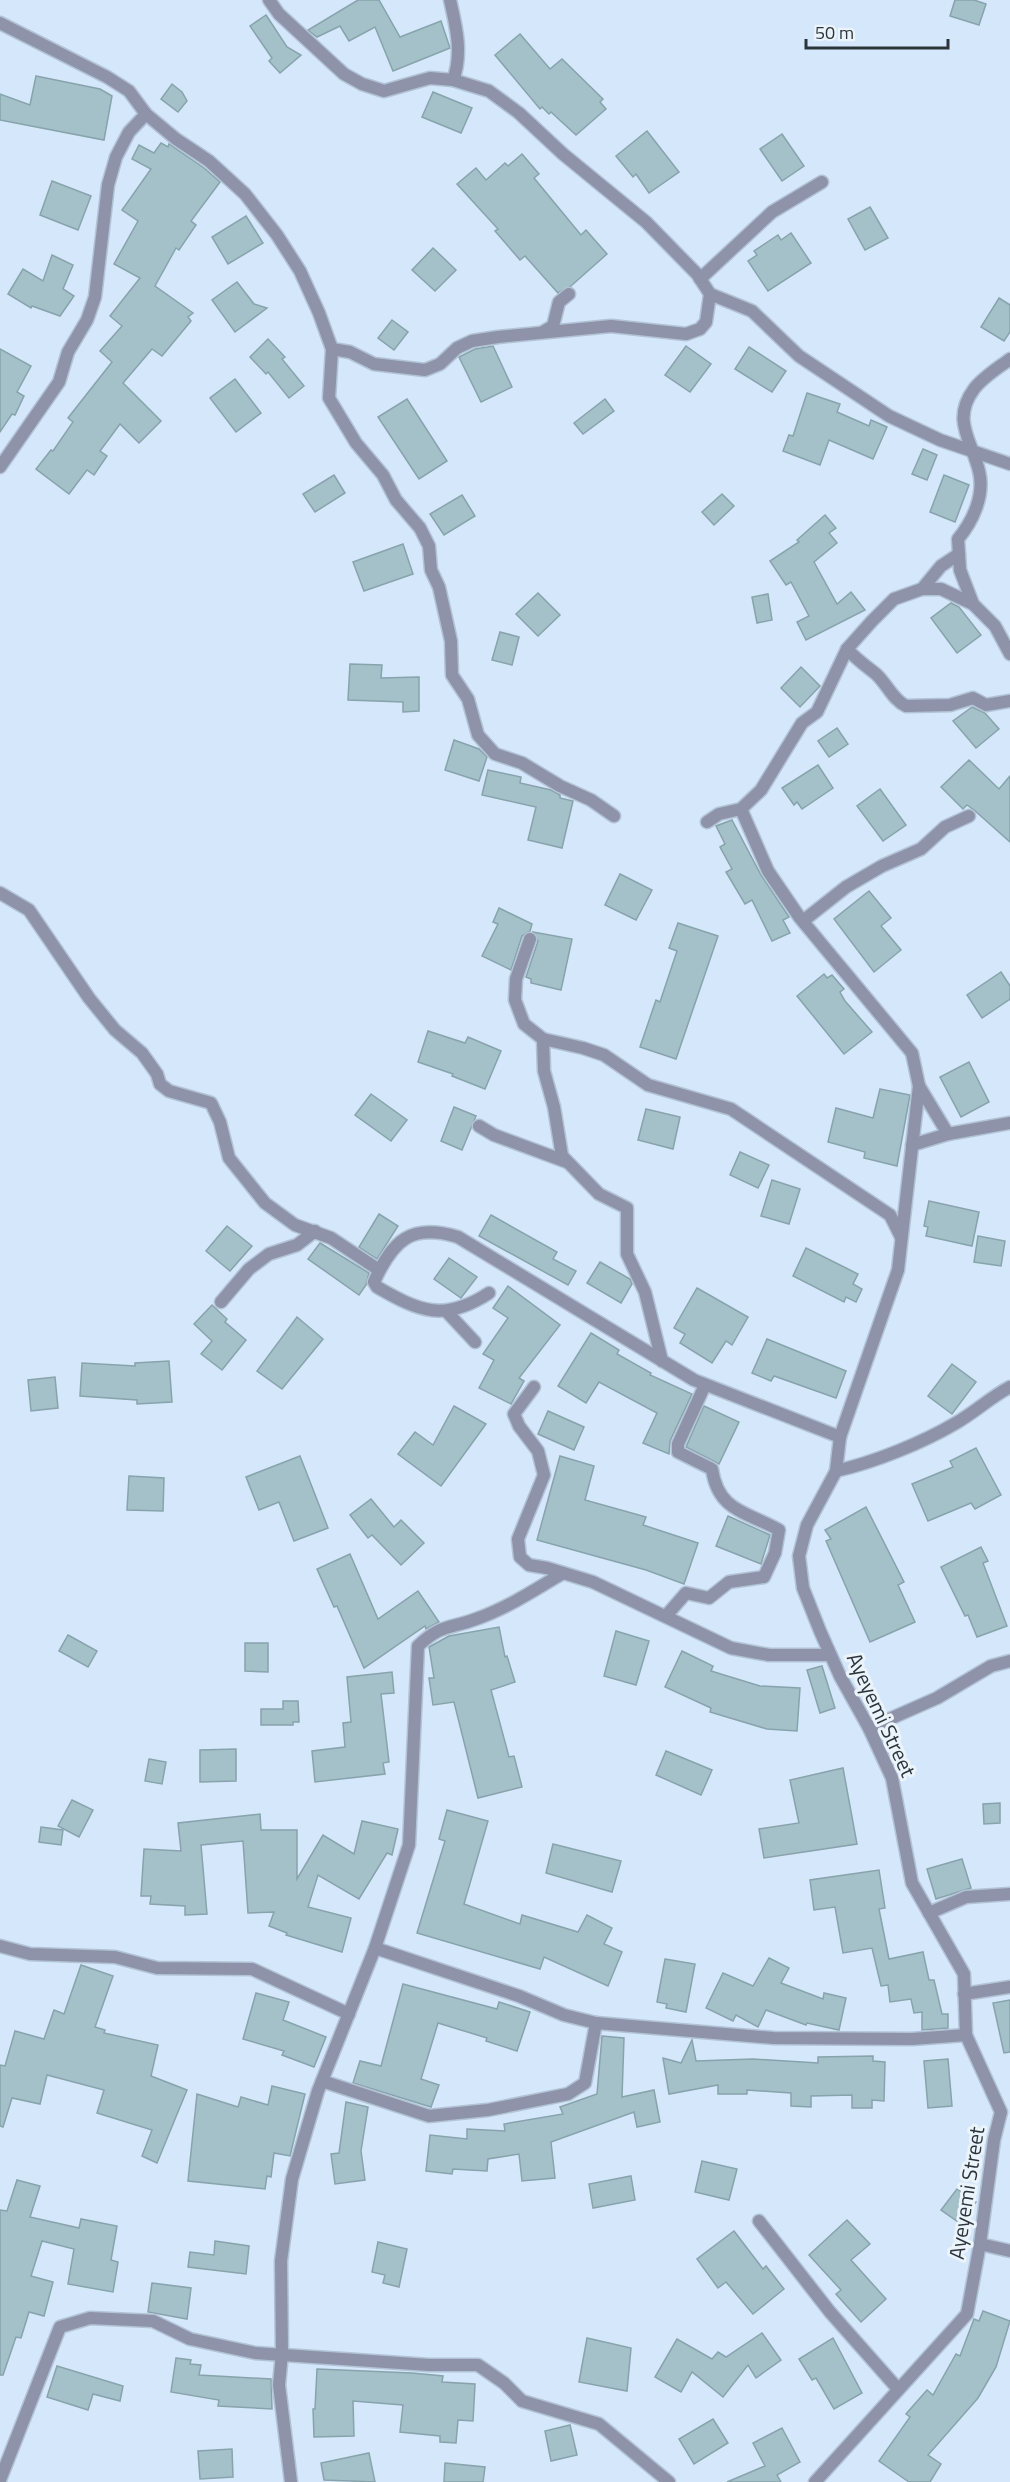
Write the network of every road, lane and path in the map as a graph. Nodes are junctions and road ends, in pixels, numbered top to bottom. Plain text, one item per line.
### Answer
1 (269, 0) edge
2 (450, 0) edge
3 (0, 23) edge
4 (453, 80) junction
5 (146, 114) junction
6 (822, 182) dead end
7 (700, 279) junction
8 (569, 294) dead end
9 (710, 294) junction
10 (539, 334) junction
11 (332, 348) junction
12 (1010, 359) edge
13 (972, 453) junction
14 (1010, 464) edge
15 (0, 467) edge
16 (959, 554) junction
17 (922, 589) junction
18 (972, 604) junction
19 (847, 649) junction
20 (1010, 654) edge
21 (1010, 701) edge
22 (741, 809) junction
23 (614, 816) dead end
24 (969, 816) dead end
25 (707, 822) dead end
26 (0, 893) edge
27 (803, 921) junction
28 (530, 939) dead end
29 (543, 1039) junction
30 (919, 1086) junction
31 (1010, 1123) edge
32 (479, 1126) dead end
33 (948, 1134) junction
34 (912, 1145) junction
35 (567, 1162) junction
36 (315, 1231) junction
37 (901, 1238) junction
38 (379, 1270) junction
39 (489, 1293) dead end
40 (221, 1302) dead end
41 (446, 1311) junction
42 (475, 1342) dead end
43 (662, 1361) junction
44 (705, 1385) junction
45 (534, 1387) dead end
46 (1010, 1387) edge
47 (840, 1437) junction
48 (836, 1471) junction
49 (563, 1573) junction
50 (666, 1616) junction
51 (830, 1655) junction
52 (1010, 1661) edge
53 (869, 1728) junction
54 (1010, 1894) edge
55 (929, 1913) junction
56 (0, 1946) edge
57 (375, 1948) junction
58 (1010, 1987) edge
59 (964, 1994) junction
60 (349, 2014) junction
61 (596, 2023) junction
62 (966, 2035) junction
63 (322, 2081) junction
64 (1005, 2112) edge
65 (759, 2221) dead end
66 (980, 2244) junction
67 (1010, 2251) edge
68 (282, 2353) junction
69 (898, 2389) junction
70 (0, 2480) edge
71 (291, 2482) edge
72 (669, 2482) edge
73 (815, 2482) edge

1 - 4 street
2 - 4 street
3 - 5 street
4 - 7 street
5 - 11 street
5 - 15 street
6 - 7 street
7 - 9 street
8 - 10 street
9 - 10 street
9 - 13 street
10 - 11 street
11 - 23 street
12 - 13 street
13 - 14 street
13 - 16 street
16 - 17 street
16 - 18 street
17 - 18 street
17 - 19 street
18 - 20 street
19 - 21 street
19 - 22 street
22 - 25 street
22 - 27 street
24 - 27 street
26 - 36 street
27 - 30 street
28 - 29 street
29 - 35 street
29 - 37 street
30 - 33 street
30 - 34 street
31 - 33 street
32 - 35 street
33 - 34 street
34 - 37 street
35 - 43 street
36 - 38 street
36 - 40 street
37 - 47 street
38 - 41 street
38 - 43 street
39 - 41 street
41 - 42 street
43 - 44 street
44 - 47 street
44 - 50 street
45 - 49 street
46 - 48 street
47 - 48 street
48 - 51 street, Ayeyemi Street
49 - 50 street
49 - 57 street
50 - 51 street
51 - 53 street, Ayeyemi Street
52 - 53 street
53 - 55 street, Ayeyemi Street
54 - 55 street
55 - 59 street, Ayeyemi Street
56 - 60 street
57 - 60 street
57 - 61 street
58 - 59 street
59 - 62 street, Ayeyemi Street
60 - 63 street
61 - 62 street
61 - 63 street
62 - 64 street, Ayeyemi Street
63 - 68 street
64 - 66 street, Ayeyemi Street
65 - 69 street
66 - 67 street
66 - 69 street, Ayeyemi Street
68 - 70 street
68 - 71 street
68 - 72 street
69 - 73 street, Ayeyemi Street

